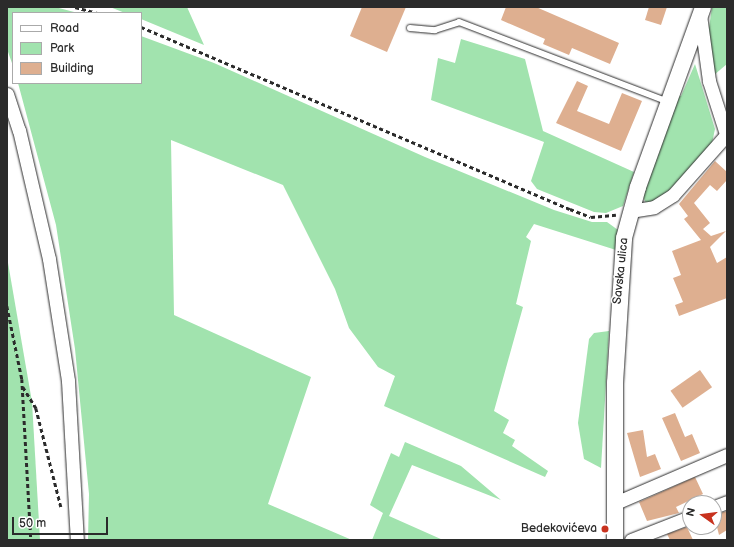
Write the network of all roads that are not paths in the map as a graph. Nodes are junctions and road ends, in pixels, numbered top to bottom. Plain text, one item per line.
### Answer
1 (701, 11) edge
2 (410, 28) dead end
3 (7, 94) edge
4 (669, 102) junction
5 (726, 136) edge
6 (630, 212) junction
7 (727, 455) edge
8 (613, 504) junction
9 (682, 520) edge
10 (76, 540) edge
11 (615, 540) edge
12 (631, 540) edge

1 - 4 street, Savska ulica
1 - 5 street
2 - 4 lane
3 - 10 street
4 - 6 street, Savska ulica
5 - 6 street
6 - 8 street, Savska ulica
7 - 8 street
8 - 11 street, Savska ulica
9 - 12 street

